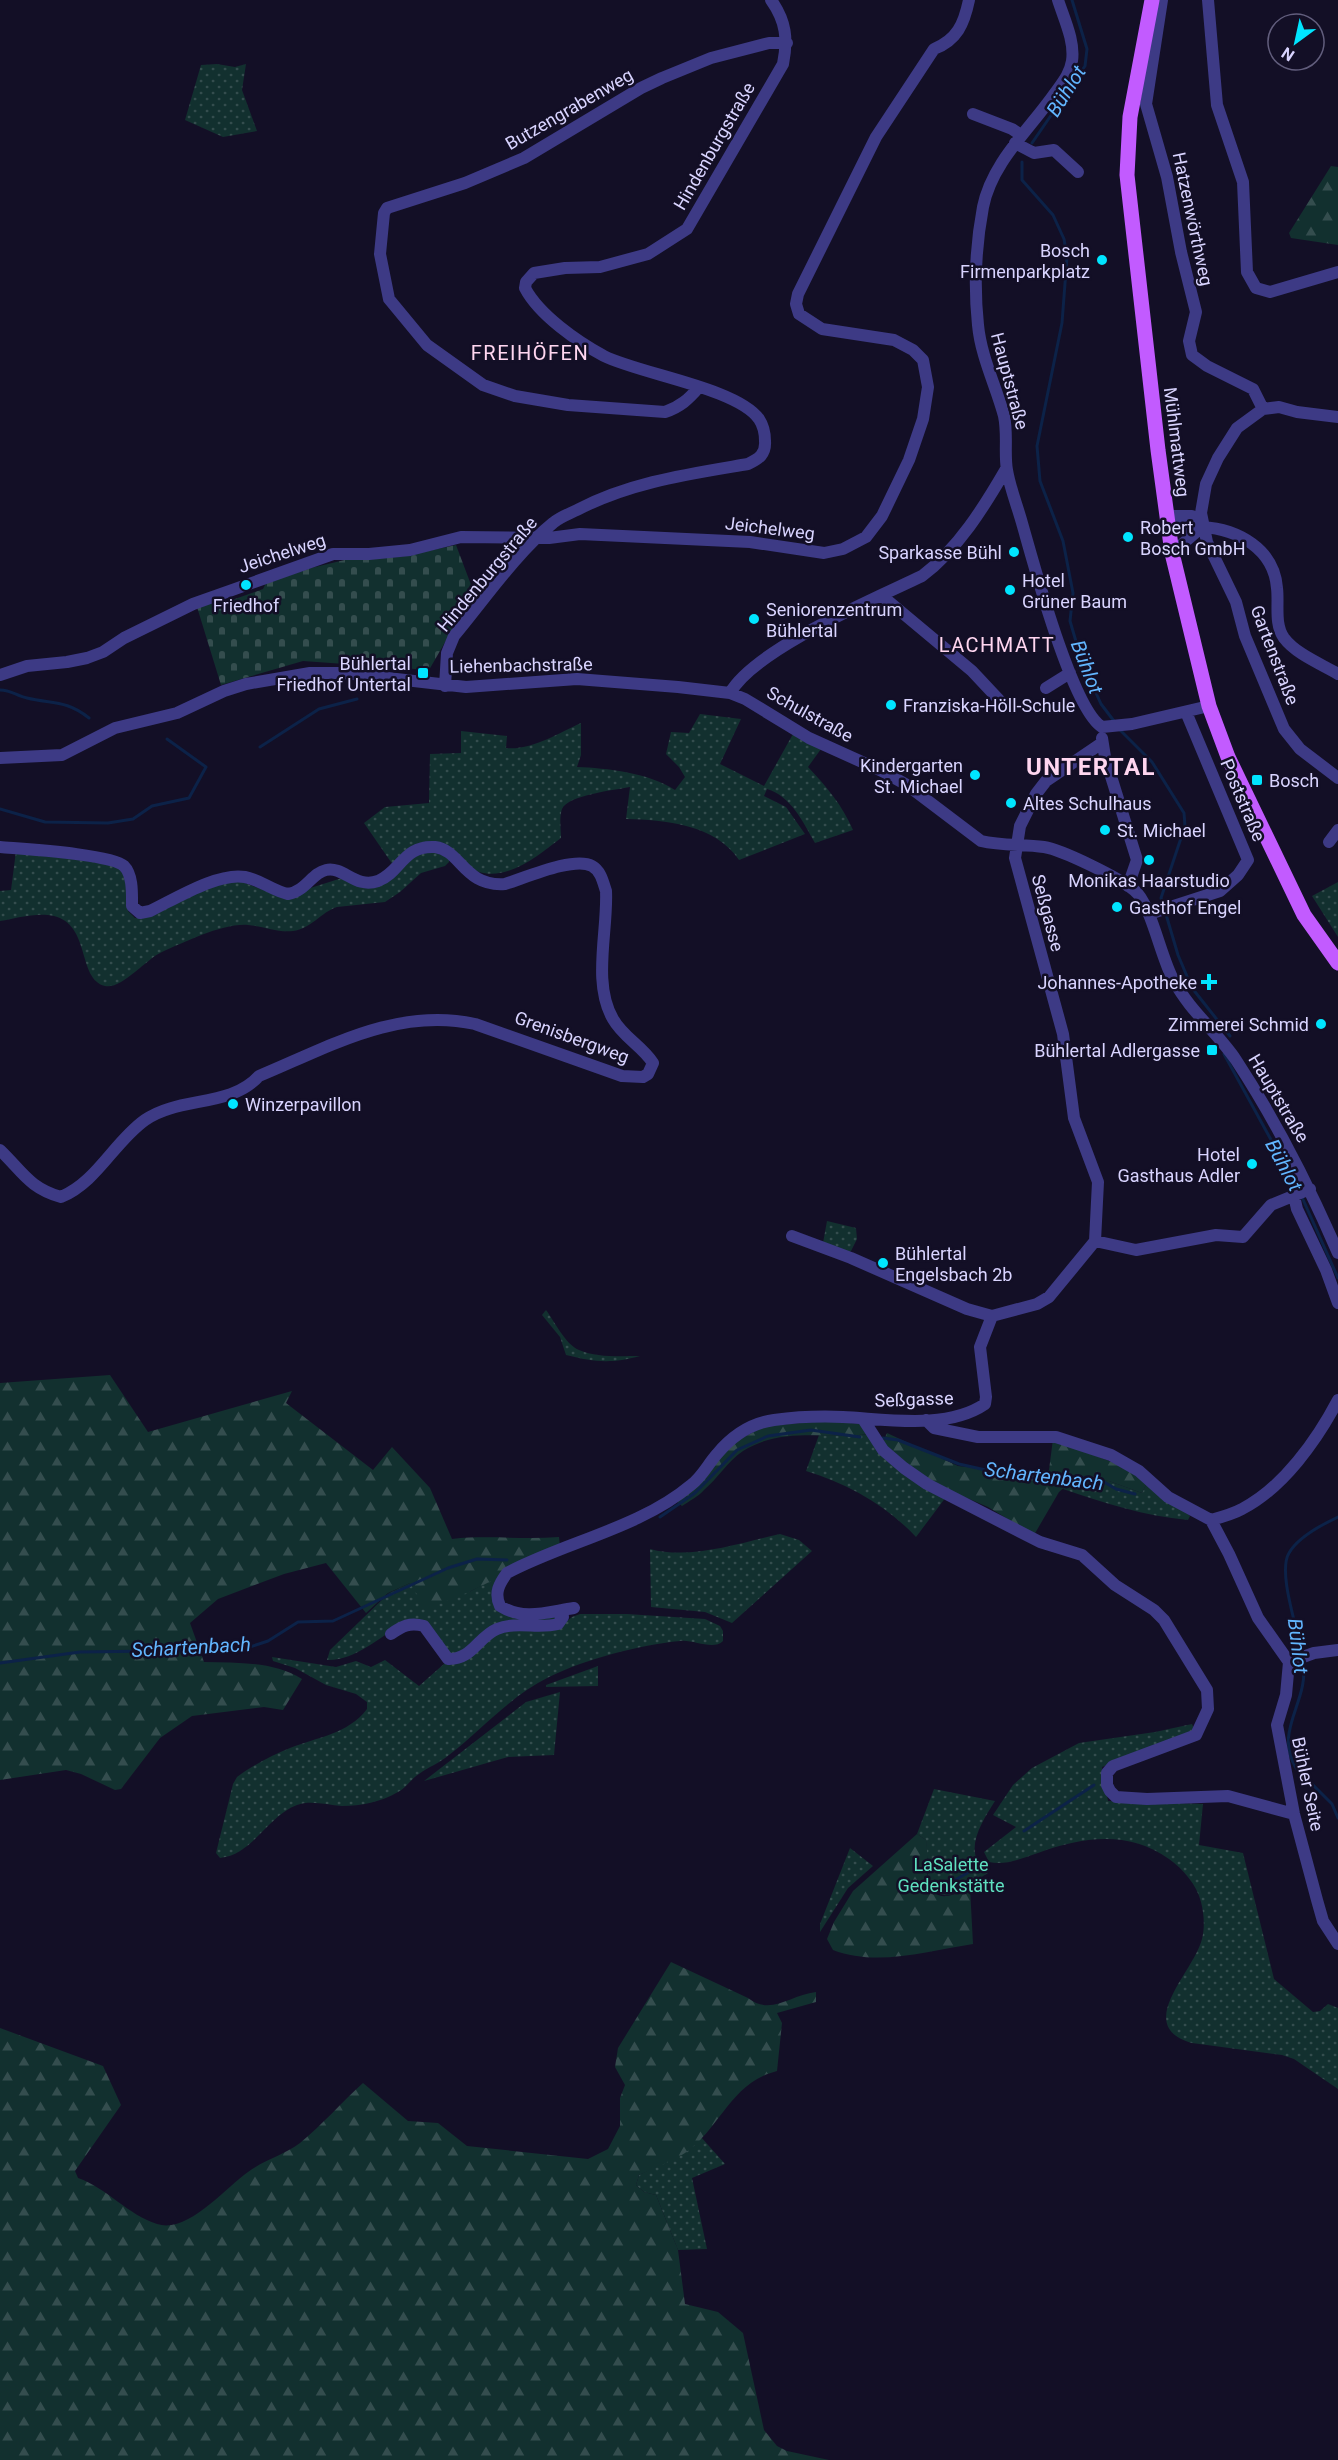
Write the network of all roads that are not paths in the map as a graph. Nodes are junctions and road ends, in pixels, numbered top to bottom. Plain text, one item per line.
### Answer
1 (771, 0) edge
2 (969, 0) edge
3 (1058, 0) edge
4 (1152, 0) edge
5 (1162, 0) edge
6 (1209, 0) edge
7 (787, 44) junction
8 (973, 114) dead end
9 (1024, 145) junction
10 (1078, 172) dead end
11 (1338, 272) edge
12 (699, 387) junction
13 (1263, 409) junction
14 (1338, 417) edge
15 (1006, 469) junction
16 (1168, 522) junction
17 (1202, 527) junction
18 (536, 538) junction
19 (1172, 553) junction
20 (881, 595) junction
21 (1070, 673) junction
22 (1338, 674) edge
23 (0, 675) edge
24 (445, 686) junction
25 (1046, 688) dead end
26 (730, 693) junction
27 (1002, 703) dead end
28 (1209, 706) junction
29 (1186, 712) junction
30 (1106, 727) junction
31 (1102, 743) junction
32 (0, 758) edge
33 (1338, 778) edge
34 (1338, 831) edge
35 (1329, 842) dead end
36 (1015, 846) junction
37 (0, 847) edge
38 (1128, 886) junction
39 (1152, 913) junction
40 (1338, 963) edge
41 (0, 1150) edge
42 (1303, 1192) junction
43 (792, 1236) dead end
44 (1095, 1241) junction
45 (1338, 1254) edge
46 (1338, 1303) edge
47 (992, 1316) junction
48 (1338, 1400) edge
49 (863, 1419) junction
50 (926, 1420) junction
51 (1211, 1520) junction
52 (391, 1634) dead end
53 (1338, 1650) edge
54 (1293, 1660) junction
55 (1294, 1814) junction
56 (1338, 1944) edge

1 - 7 street
2 - 18 street, Jeichelweg
3 - 9 street, Hauptstraße
4 - 16 main road, Mühlmattweg
5 - 13 street, Hatzenwörthweg
6 - 11 street
7 - 12 street, Hindenburgstraße
7 - 12 street, Butzengrabenweg
8 - 9 street
9 - 10 street
9 - 15 street, Hauptstraße
12 - 18 street, Hindenburgstraße
13 - 14 street
13 - 17 street
15 - 20 street
15 - 21 street, Hauptstraße
16 - 17 street
16 - 19 main road, Mühlmattweg
17 - 19 street
17 - 22 street
17 - 33 street, Gartenstraße
18 - 23 street, Jeichelweg
18 - 24 street, Hindenburgstraße
19 - 28 main road, Mühlmattweg
20 - 26 street
20 - 27 street
21 - 25 street
21 - 30 street, Hauptstraße
24 - 26 street, Liehenbachstraße
24 - 32 street, Liehenbachstraße
26 - 36 street, Schulstraße
28 - 29 street
28 - 40 main road, Mühlmattweg
29 - 30 street
29 - 39 street, Poststraße
30 - 31 street
31 - 36 street, Seßgasse
31 - 38 street
34 - 35 street
36 - 38 street, Schulstraße
36 - 44 street, Seßgasse
37 - 41 street, Grenisbergweg
38 - 39 street, Hauptstraße
39 - 42 street, Hauptstraße
42 - 44 street
42 - 45 street, Hauptstraße
42 - 46 street
43 - 47 street
44 - 47 street
47 - 50 street, Seßgasse
48 - 51 street
49 - 50 street, Seßgasse
49 - 52 street, Seßgasse
49 - 55 street
50 - 51 street
51 - 54 street
53 - 54 street
54 - 55 street, Bühler Seite
55 - 56 street, Bühler Seite

